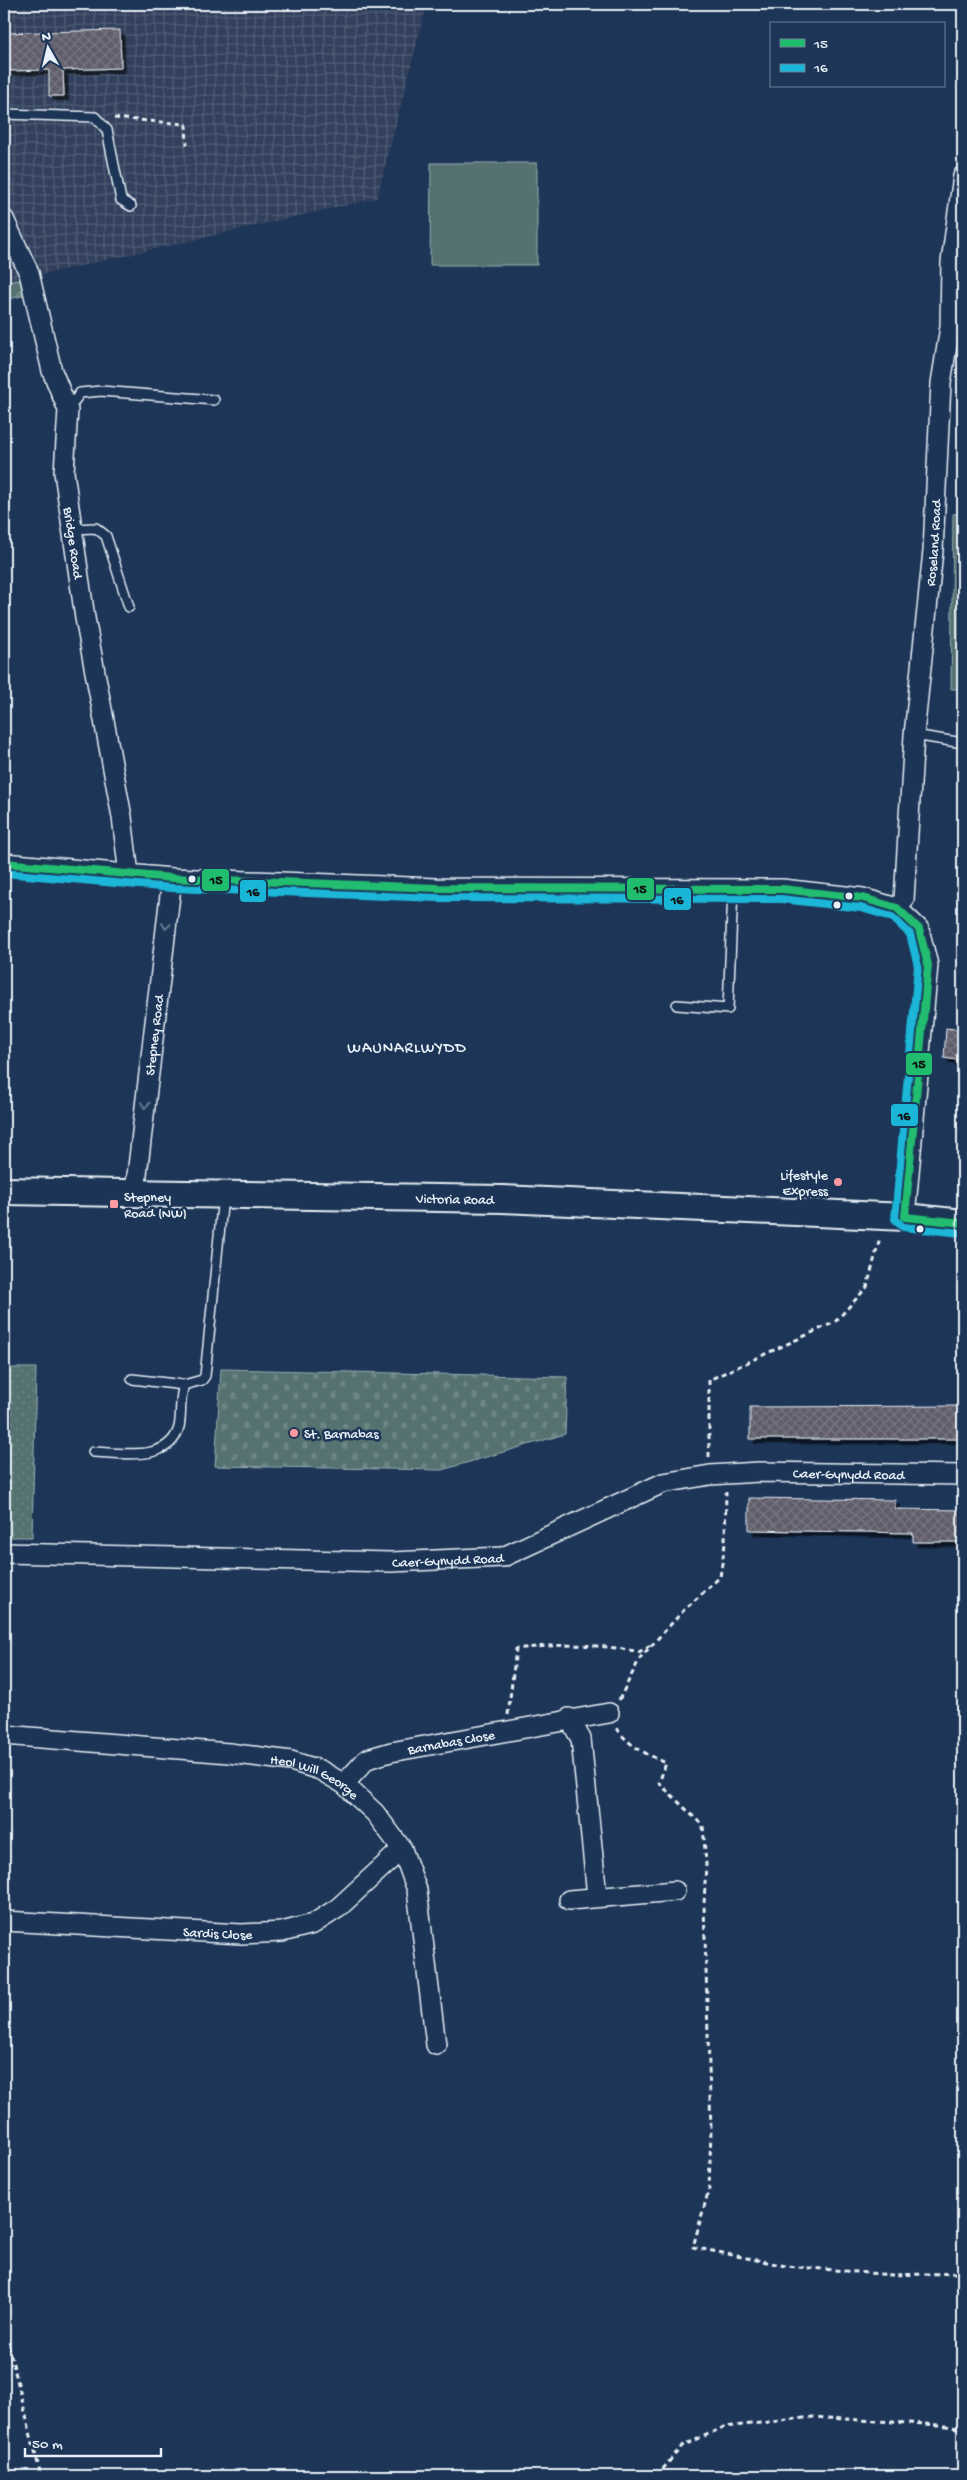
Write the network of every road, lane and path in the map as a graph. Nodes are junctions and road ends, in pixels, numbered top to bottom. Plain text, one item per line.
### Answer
1 (4, 114) edge
2 (96, 116) junction
3 (187, 145) dead end
4 (963, 176) edge
5 (131, 206) dead end
6 (4, 219) edge
7 (214, 400) dead end
8 (68, 410) junction
9 (72, 529) junction
10 (129, 608) dead end
11 (914, 735) junction
12 (963, 743) edge
13 (4, 863) edge
14 (129, 875) junction
15 (172, 878) junction
16 (733, 889) junction
17 (897, 908) junction
18 (677, 1005) dead end
19 (4, 1190) edge
20 (135, 1192) junction
21 (224, 1193) junction
22 (895, 1217) junction
23 (963, 1223) edge
24 (132, 1379) dead end
25 (184, 1385) junction
26 (93, 1452) dead end
27 (718, 1475) junction
28 (963, 1476) edge
29 (4, 1552) edge
30 (656, 1642) junction
31 (614, 1715) junction
32 (569, 1718) junction
33 (506, 1730) junction
34 (4, 1735) edge
35 (344, 1784) junction
36 (402, 1849) junction
37 (675, 1891) dead end
38 (597, 1896) junction
39 (570, 1900) dead end
40 (4, 1922) edge
41 (436, 2045) dead end
42 (963, 2273) edge
43 (4, 2328) edge
44 (963, 2429) edge
45 (40, 2476) edge
46 (657, 2476) edge

1 - 2 lane
2 - 3 path
2 - 5 lane
4 - 11 street, Roseland Road
6 - 8 street, Bridge Road
7 - 8 lane
8 - 9 street, Bridge Road
9 - 10 lane
9 - 14 street, Bridge Road
11 - 12 lane
11 - 17 street, Roseland Road
13 - 14 street
14 - 15 street
15 - 16 street
15 -> 20 street, Stepney Road
16 - 17 street
16 - 18 lane
17 - 22 street
19 - 20 main road, Victoria Road
20 - 21 main road, Victoria Road
21 - 22 main road, Victoria Road
21 - 25 lane
22 - 23 main road, Victoria Road
22 - 27 path
24 - 25 lane
25 - 26 lane
27 - 28 street, Caer-Gynydd Road
27 - 29 street, Caer-Gynydd Road
27 - 30 path
30 - 31 path
30 - 33 path
31 - 32 street, Barnabas Close
31 - 42 path
32 - 33 street, Barnabas Close
32 - 38 street
33 - 35 street, Barnabas Close
34 - 35 street, Heol Will George
35 - 36 street, Heol Will George
36 - 40 street, Sardis Close
36 - 41 street, Heol Will George
37 - 38 street
38 - 39 street
43 - 45 path
44 - 46 path

